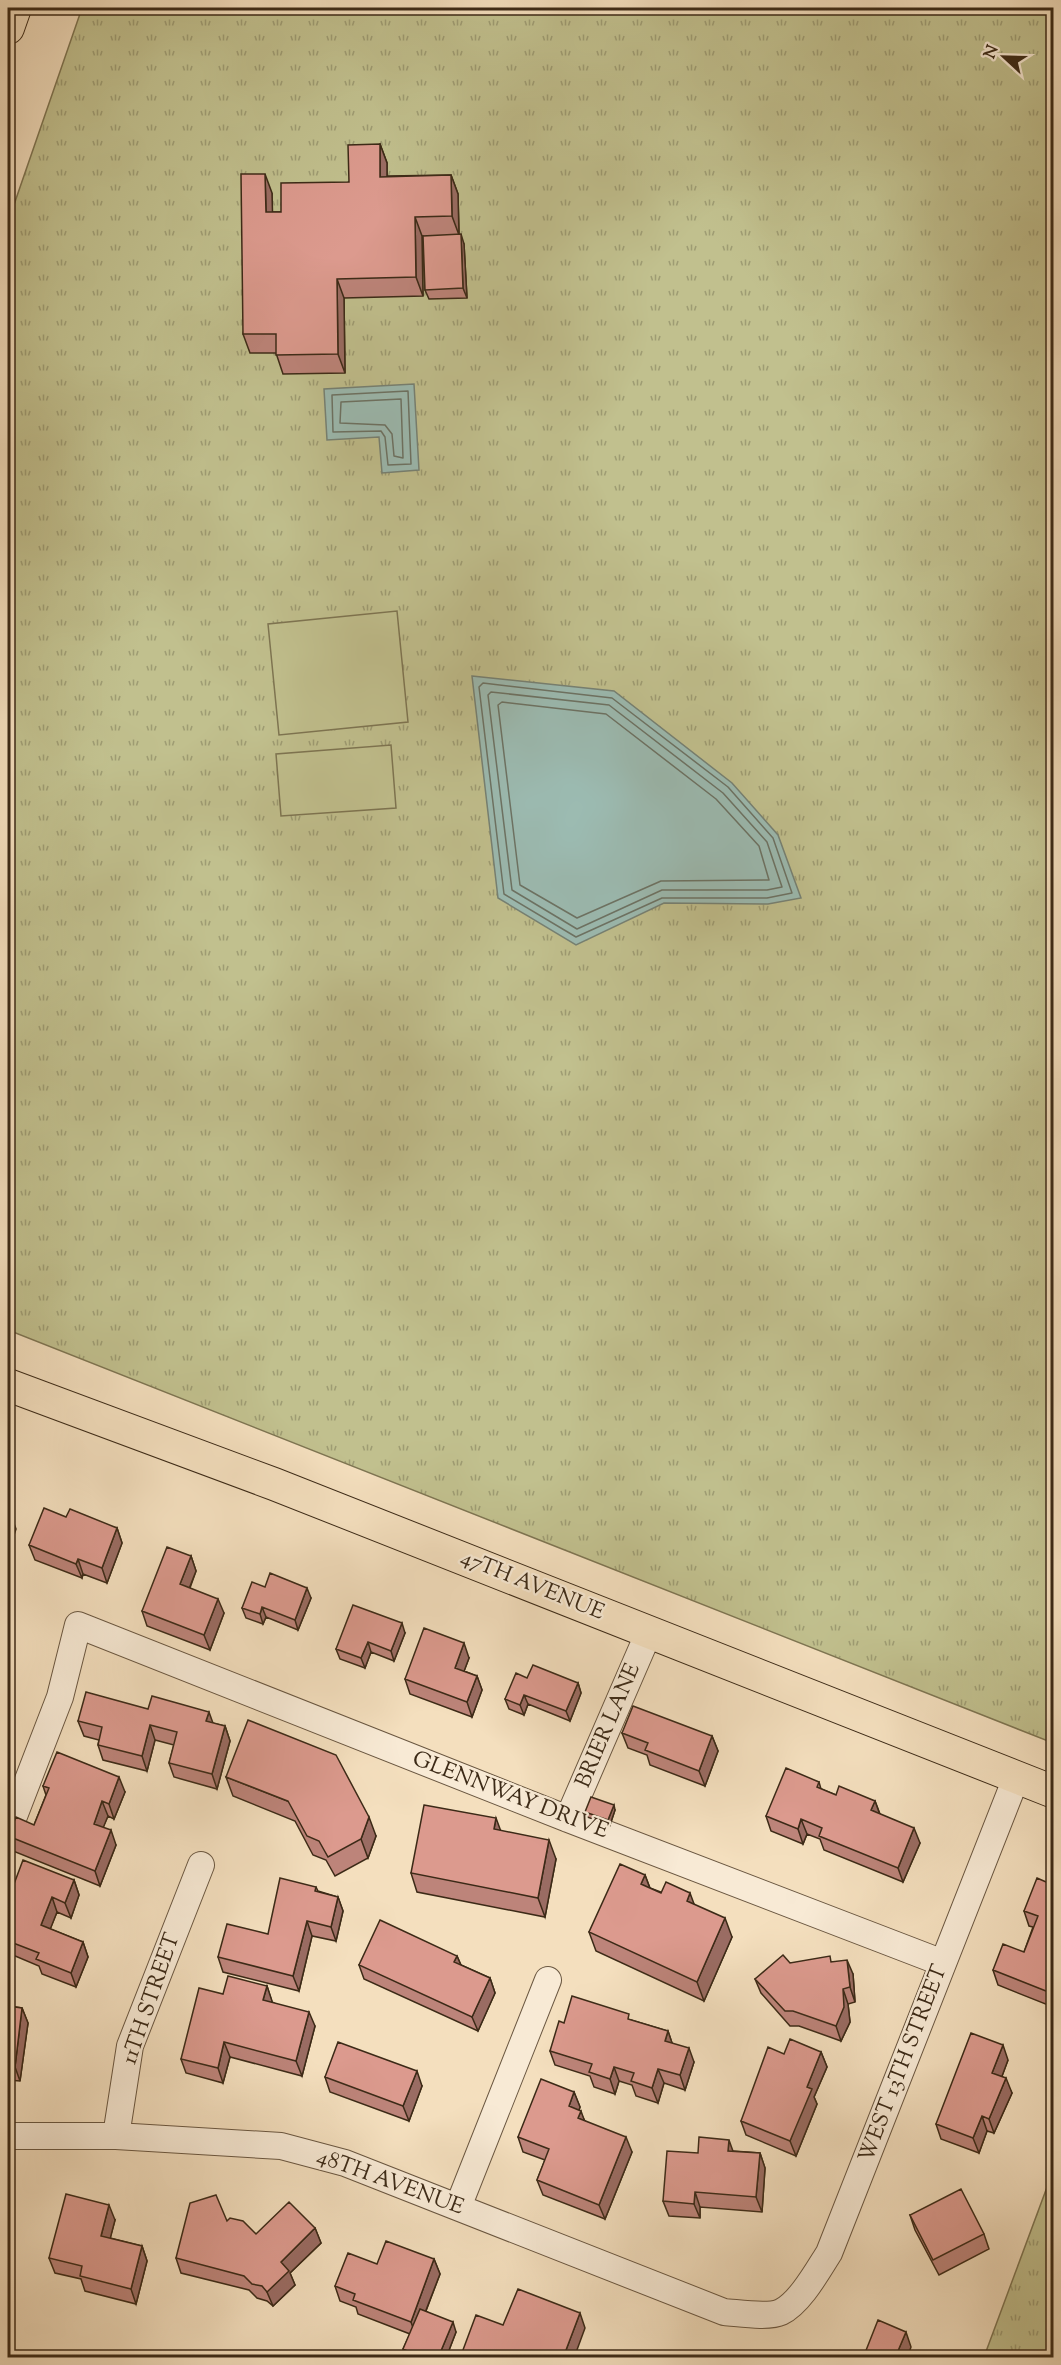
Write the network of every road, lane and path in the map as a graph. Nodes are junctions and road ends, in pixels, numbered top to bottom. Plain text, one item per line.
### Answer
1 (15, 8) edge
2 (8, 28) edge
3 (8, 1385) edge
4 (649, 1632) junction
5 (1016, 1778) junction
6 (1053, 1792) edge
7 (568, 1819) junction
8 (9, 1829) edge
9 (201, 1865) dead end
10 (943, 1963) junction
11 (548, 1980) dead end
12 (8, 2136) edge
13 (116, 2136) junction
14 (458, 2207) junction
15 (754, 2314) joint

1 - 2 main road
3 - 4 main road, 47TH AVENUE
4 - 5 main road, 47TH AVENUE
4 - 7 street, BRIER LANE
5 - 6 main road, 47TH AVENUE
5 - 10 street, WEST 13TH STREET
7 - 8 street, GLENNWAY DRIVE
7 - 10 street, GLENNWAY DRIVE
9 - 13 street, 11TH STREET
10 - 15 street, WEST 13TH STREET
11 - 14 street
12 - 13 street, 48TH AVENUE
13 - 14 street, 48TH AVENUE
14 - 15 street, 48TH AVENUE

